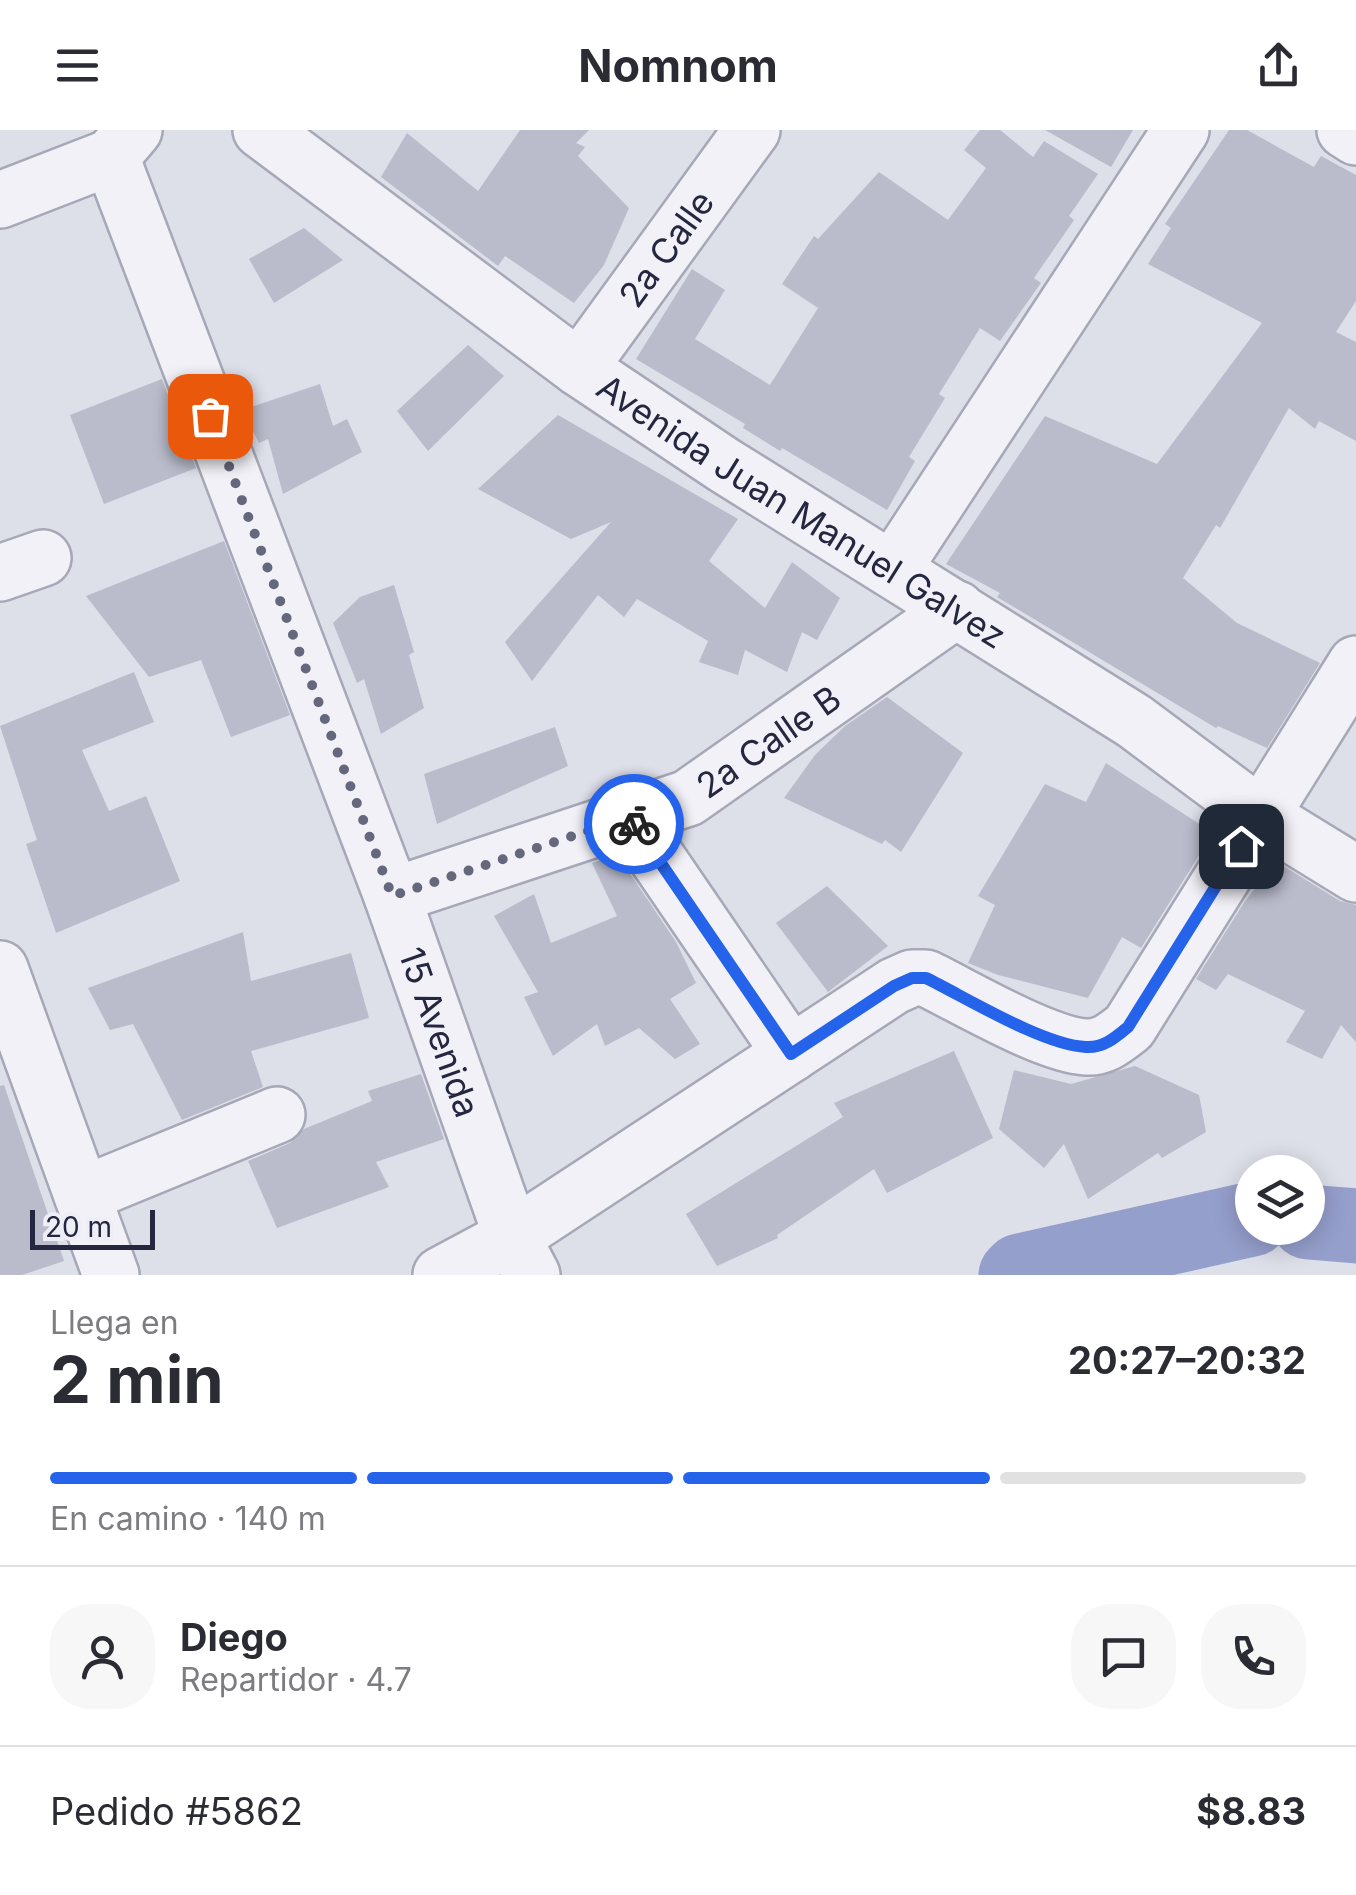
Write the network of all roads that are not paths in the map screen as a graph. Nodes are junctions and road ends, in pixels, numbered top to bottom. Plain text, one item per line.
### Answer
1 (261, 130) edge
2 (752, 130) edge
3 (1180, 130) edge
4 (1345, 130) edge
5 (1356, 138) edge
6 (123, 144) edge
7 (0, 200) edge
8 (579, 368) junction
9 (893, 570) junction
10 (958, 609) junction
11 (1356, 664) edge
12 (1260, 816) junction
13 (630, 817) junction
14 (1356, 874) edge
15 (392, 896) junction
16 (0, 969) edge
17 (791, 1054) junction
18 (277, 1115) dead end
19 (82, 1195) junction
20 (522, 1256) edge
21 (111, 1275) edge
22 (441, 1275) edge

1 - 8 street, Avenida Juan Manuel Galvez
2 - 8 street, 2a Calle
3 - 9 street
4 - 5 street
6 - 7 street
6 - 15 street, 15 Avenida
8 - 9 street, Avenida Juan Manuel Galvez
9 - 10 street, Avenida Juan Manuel Galvez
10 - 12 street, Avenida Juan Manuel Galvez
10 - 13 street, 2a Calle B
11 - 12 street
12 - 14 street, Avenida Juan Manuel Galvez
12 - 17 street
13 - 15 street, 2a Calle B
13 - 17 street
15 - 20 street, 15 Avenida
16 - 19 street
17 - 20 street
18 - 19 street
19 - 21 street
20 - 22 street

